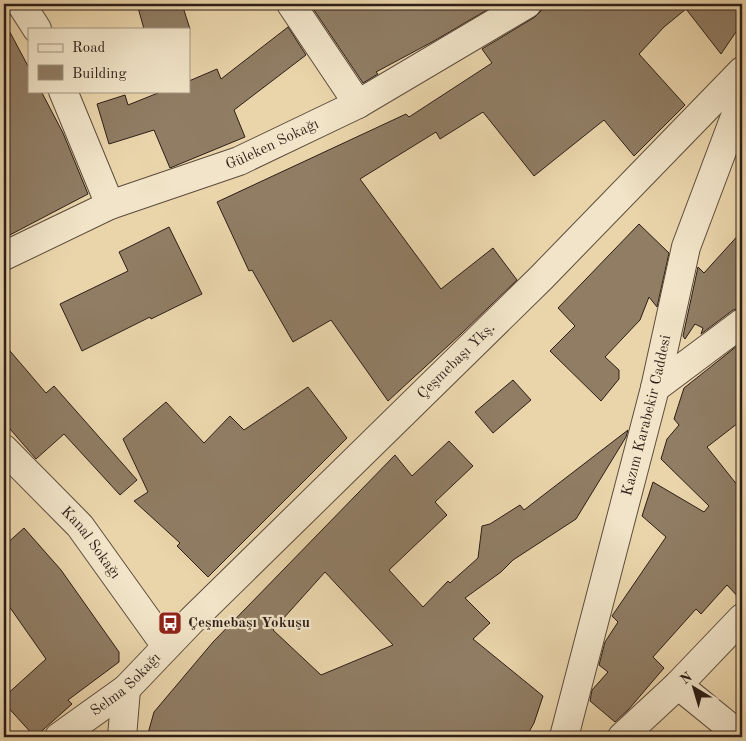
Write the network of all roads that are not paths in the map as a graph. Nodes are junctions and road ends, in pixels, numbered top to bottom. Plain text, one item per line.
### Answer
1 (21, 4) edge
2 (291, 4) edge
3 (527, 4) edge
4 (36, 28) edge
5 (742, 71) edge
6 (63, 92) edge
7 (742, 98) edge
8 (358, 104) junction
9 (110, 205) junction
10 (4, 256) edge
11 (742, 323) edge
12 (654, 388) junction
13 (4, 449) edge
14 (742, 618) edge
15 (166, 646) junction
16 (678, 685) junction
17 (126, 689) junction
18 (59, 737) edge
19 (122, 737) edge
20 (564, 737) edge
21 (622, 737) edge
22 (742, 737) edge

1 - 4 street
2 - 8 street
3 - 8 street, Güleken Sokağı
5 - 15 street, Çeşmebaşı Ykş.
6 - 9 street
7 - 12 street, Kazım Karabekir Caddesi
8 - 9 street, Güleken Sokağı
9 - 10 street, Güleken Sokağı
11 - 12 street
12 - 20 street, Kazım Karabekir Caddesi
13 - 15 street, Kanal Sokağı
14 - 16 street
15 - 17 street, Selma Sokağı
16 - 21 street
16 - 22 street
17 - 18 street, Selma Sokağı
17 - 19 street

